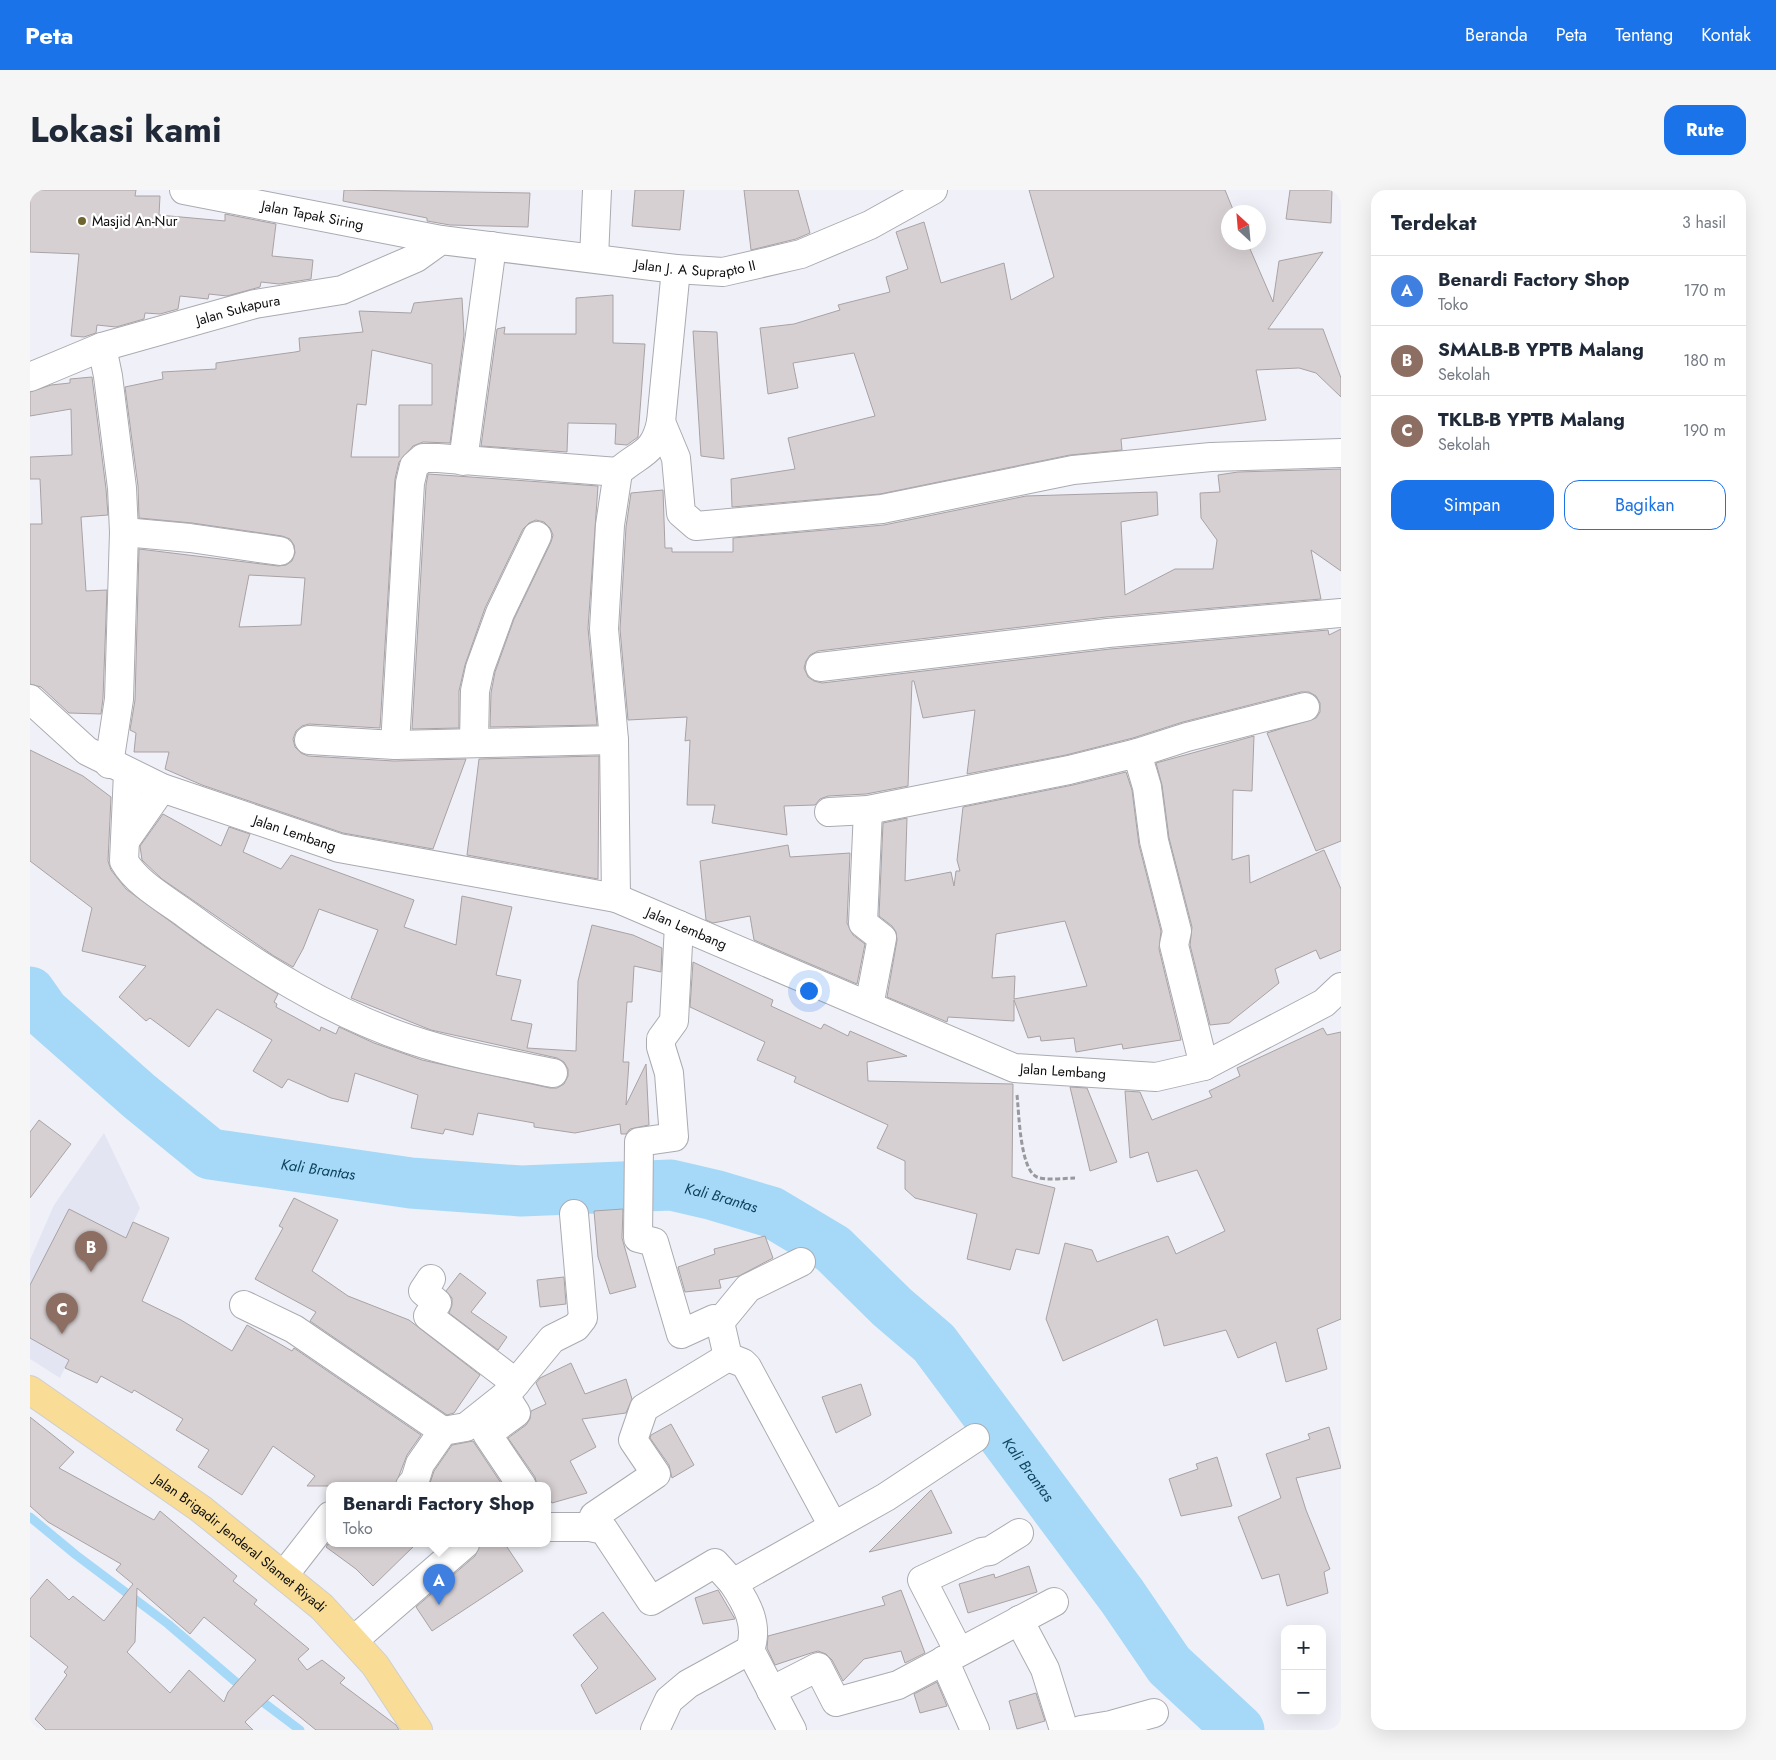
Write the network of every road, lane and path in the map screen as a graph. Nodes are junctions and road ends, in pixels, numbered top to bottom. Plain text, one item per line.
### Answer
1 (184, 190) edge
2 (597, 190) edge
3 (933, 190) edge
4 (441, 240) junction
5 (492, 246) junction
6 (594, 258) junction
7 (676, 269) junction
8 (102, 347) junction
9 (30, 377) edge
10 (661, 422) junction
11 (1341, 452) edge
12 (463, 461) junction
13 (618, 472) junction
14 (124, 532) junction
15 (537, 536) dead end
16 (280, 551) dead end
17 (1341, 612) edge
18 (820, 667) dead end
19 (30, 699) edge
20 (1304, 707) dead end
21 (309, 740) dead end
22 (614, 740) junction
23 (474, 742) junction
24 (395, 745) junction
25 (1137, 753) junction
26 (118, 768) junction
27 (162, 788) junction
28 (868, 810) junction
29 (829, 812) dead end
30 (125, 841) junction
31 (616, 898) junction
32 (679, 925) junction
33 (1341, 987) edge
34 (869, 1006) junction
35 (1204, 1066) junction
36 (1014, 1068) junction
37 (553, 1073) dead end
38 (1076, 1178) dead end
39 (574, 1214) dead end
40 (801, 1262) dead end
41 (431, 1279) dead end
42 (244, 1306) dead end
43 (720, 1322) junction
44 (728, 1357) junction
45 (510, 1389) junction
46 (30, 1390) edge
47 (443, 1431) junction
48 (975, 1438) dead end
49 (413, 1482) edge
50 (519, 1482) edge
51 (326, 1521) edge
52 (834, 1526) junction
53 (551, 1527) edge
54 (590, 1527) junction
55 (1019, 1533) dead end
56 (462, 1547) edge
57 (284, 1575) junction
58 (734, 1582) junction
59 (1054, 1602) dead end
60 (1019, 1620) junction
61 (354, 1640) junction
62 (750, 1650) junction
63 (951, 1656) junction
64 (771, 1691) junction
65 (1154, 1713) dead end
66 (1112, 1728) edge
67 (418, 1730) edge
68 (655, 1730) edge
69 (792, 1730) edge
70 (975, 1730) edge
71 (1064, 1730) edge
72 (1081, 1730) edge

1 - 4 street, Jalan Tapak Siring
2 - 6 street
3 - 7 street, Jalan J. A Suprapto II
4 - 5 street, Jalan J. A Suprapto II
4 - 8 street, Jalan Sukapura
5 - 6 street, Jalan J. A Suprapto II
5 - 12 street
6 - 7 street, Jalan J. A Suprapto II
7 - 10 street
8 - 9 street, Jalan Sukapura
8 - 14 street
10 - 11 street
10 - 13 street
12 - 13 street
12 - 24 street
13 - 22 street
14 - 16 street
14 - 26 street
15 - 23 street
17 - 18 street
19 - 26 street, Jalan Lembang
20 - 25 street
21 - 24 street
22 - 23 street
22 - 31 street
23 - 24 street
25 - 28 street
25 - 35 street
26 - 27 street, Jalan Lembang
26 - 30 street
27 - 30 street
27 - 31 street, Jalan Lembang
28 - 29 street
28 - 34 street
30 - 37 street
31 - 32 street, Jalan Lembang
32 - 34 street, Jalan Lembang
32 - 43 street
33 - 35 street, Jalan Lembang
34 - 36 street, Jalan Lembang
35 - 36 street, Jalan Lembang
36 - 38 path
39 - 45 street
40 - 43 street
41 - 45 street
42 - 47 street
43 - 44 street
44 - 52 street
44 - 54 street
45 - 47 street
45 - 50 street
46 - 57 main road, Jalan Brigadir Jenderal Slamet Riyadi
47 - 49 street
48 - 52 street
51 - 57 street
52 - 58 street
53 - 54 street
54 - 58 street
55 - 63 street
56 - 61 street
57 - 61 main road, Jalan Brigadir Jenderal Slamet Riyadi
58 - 62 street
59 - 60 street
60 - 63 street
60 - 71 street
61 - 67 main road, Jalan Brigadir Jenderal Slamet Riyadi
62 - 64 street
62 - 68 street
63 - 64 street
63 - 70 street
64 - 69 street
65 - 66 street
66 - 72 street

